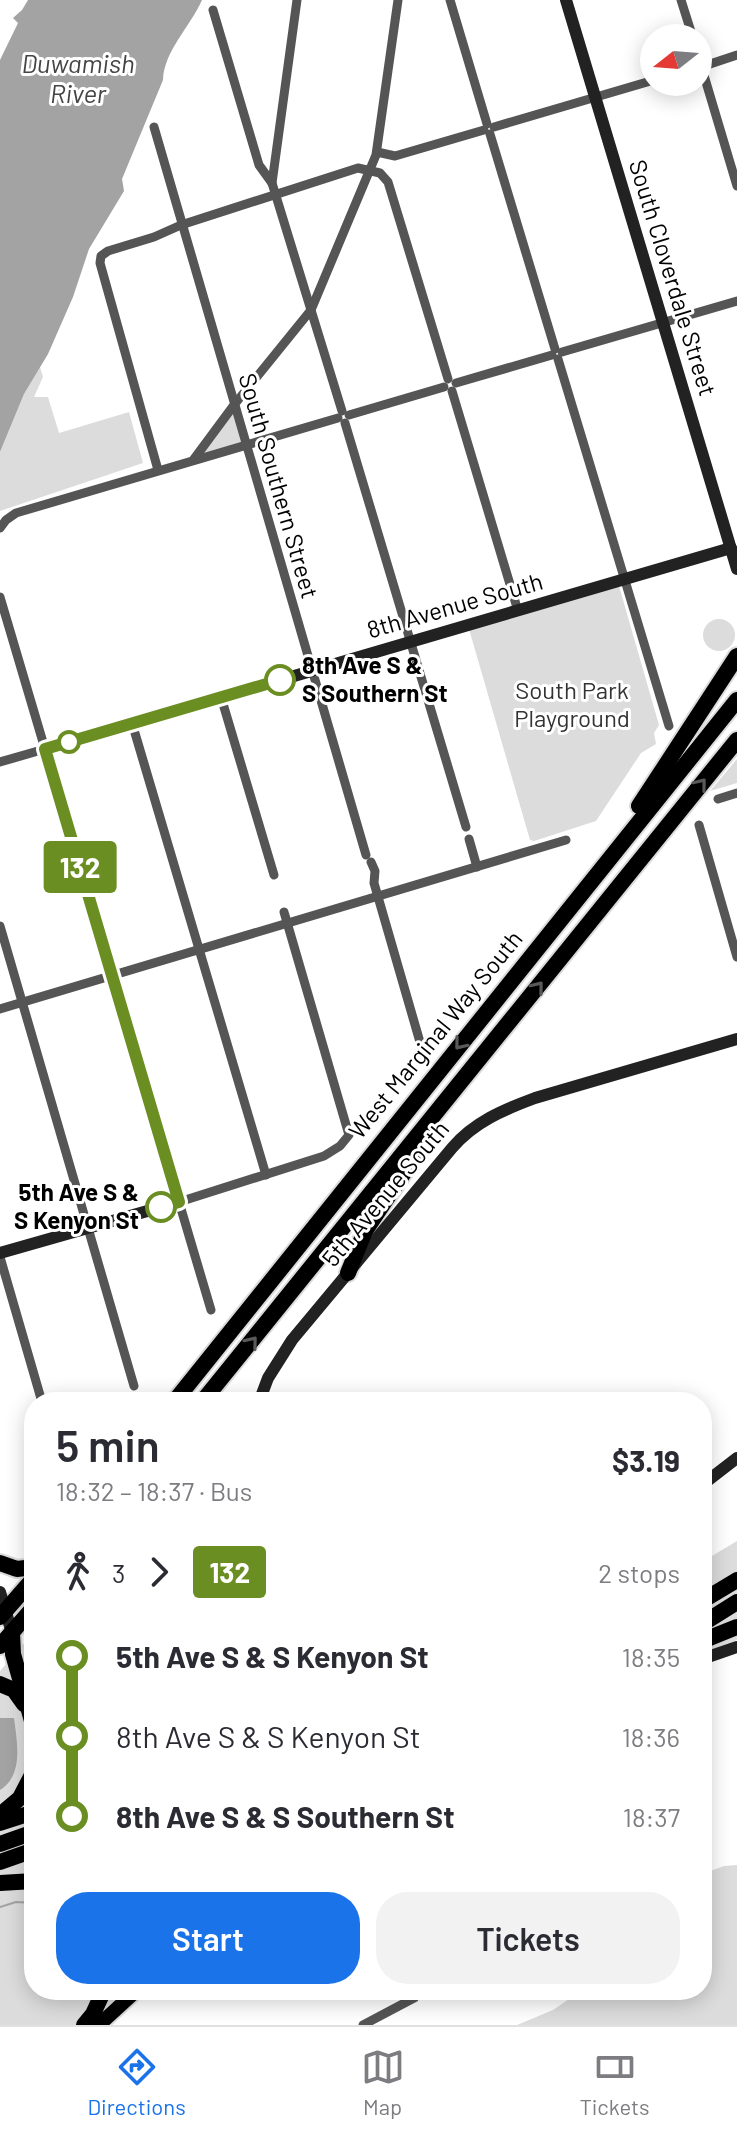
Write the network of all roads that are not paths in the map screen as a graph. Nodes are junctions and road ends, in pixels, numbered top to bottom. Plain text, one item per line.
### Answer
1 (297, 0) edge
2 (398, 0) edge
3 (450, 0) edge
4 (566, 0) edge
5 (681, 0) edge
6 (213, 10) dead end
7 (689, 24) edge
8 (737, 55) edge
9 (712, 61) edge
10 (640, 84) edge
11 (710, 96) edge
12 (595, 98) junction
13 (154, 127) dead end
14 (489, 129) junction
15 (377, 152) junction
16 (371, 170) junction
17 (272, 183) junction
18 (737, 186) edge
19 (276, 195) junction
20 (181, 225) junction
21 (737, 301) edge
22 (311, 310) junction
23 (662, 322) junction
24 (557, 354) junction
25 (450, 385) junction
26 (234, 405) junction
27 (344, 417) junction
28 (246, 445) junction
29 (194, 459) junction
30 (158, 470) junction
31 (3, 524) edge
32 (734, 547) edge
33 (737, 569) edge
34 (625, 580) junction
35 (0, 597) edge
36 (518, 611) junction
37 (412, 641) junction
38 (737, 656) edge
39 (311, 670) junction
40 (221, 697) junction
41 (737, 700) edge
42 (132, 723) junction
43 (669, 726) dead end
44 (737, 740) edge
45 (45, 749) junction
46 (0, 762) edge
47 (737, 793) edge
48 (718, 799) dead end
49 (699, 825) dead end
50 (466, 827) dead end
51 (469, 839) dead end
52 (566, 840) dead end
53 (477, 867) junction
54 (274, 875) dead end
55 (589, 883) junction
56 (378, 897) junction
57 (284, 912) dead end
58 (288, 924) junction
59 (0, 926) edge
60 (201, 950) junction
61 (737, 957) edge
62 (111, 976) junction
63 (22, 1002) junction
64 (0, 1009) edge
65 (512, 1019) junction
66 (737, 1039) edge
67 (422, 1049) dead end
68 (266, 1175) junction
69 (179, 1202) junction
70 (88, 1228) junction
71 (0, 1255) edge
72 (348, 1273) junction
73 (211, 1310) dead end
74 (134, 1386) dead end
75 (39, 1392) edge
76 (182, 1392) edge
77 (210, 1392) edge
78 (263, 1392) edge
79 (737, 1458) edge
80 (712, 1477) edge
81 (0, 1563) edge
82 (24, 1568) edge
83 (737, 1580) edge
84 (24, 1590) edge
85 (0, 1592) edge
86 (712, 1595) edge
87 (737, 1602) edge
88 (3, 1614) edge
89 (712, 1618) edge
90 (24, 1619) edge
91 (737, 1627) edge
92 (12, 1633) junction
93 (712, 1637) edge
94 (0, 1646) edge
95 (737, 1647) edge
96 (24, 1654) edge
97 (712, 1656) edge
98 (0, 1684) edge
99 (24, 1693) edge
100 (24, 1708) edge
101 (24, 1790) edge
102 (0, 1815) edge
103 (24, 1815) edge
104 (0, 1823) edge
105 (24, 1836) edge
106 (0, 1844) edge
107 (24, 1854) edge
108 (0, 1862) edge
109 (24, 1882) edge
110 (0, 1883) edge
111 (99, 2000) edge
112 (126, 2000) edge
113 (403, 2000) edge
114 (84, 2025) edge
115 (99, 2025) edge
116 (363, 2025) edge

1 - 17 street
2 - 15 street
3 - 14 street
4 - 12 street, South Cloverdale Street
5 - 7 street
6 - 17 street
8 - 9 street
10 - 12 street
11 - 18 street
12 - 14 street
12 - 23 street, South Cloverdale Street
13 - 20 street, South Southern Street
14 - 15 street
14 - 24 street
15 - 16 street
16 - 19 street
16 - 22 street
16 - 25 street
17 - 19 street
19 - 20 street
19 - 22 street
20 - 26 street, South Southern Street
20 - 30 street
21 - 23 street
22 - 26 street
22 - 27 street
23 - 24 street
23 - 32 street, South Cloverdale Street
24 - 25 street
24 - 34 street
25 - 27 street
25 - 36 street
26 - 28 street, South Southern Street
26 - 29 street
27 - 28 street
27 - 37 street
28 - 29 street
28 - 39 street, South Southern Street
29 - 30 street
30 - 31 street
32 - 33 street, South Cloverdale Street
32 - 34 street, 8th Avenue South
34 - 36 street, 8th Avenue South
34 - 43 street
35 - 45 street
36 - 37 street, 8th Avenue South
37 - 39 street, 8th Avenue South
37 - 50 street
38 - 55 highway
39 - 40 street, 8th Avenue South
39 - 56 street, South Southern Street
40 - 42 street, 8th Avenue South
40 - 54 street
41 - 55 highway, West Marginal Way South
42 - 45 street, 8th Avenue South
42 - 60 street
65 -> 44 highway, West Marginal Way South
45 - 46 street, 8th Avenue South
45 - 62 street
47 - 48 street
49 - 61 street
51 - 53 street
52 - 53 street
53 - 56 street
55 -> 76 highway, West Marginal Way South
56 - 58 street
56 - 67 street, South Southern Street
57 - 58 street
58 - 60 street
58 - 68 street
59 - 63 street
60 - 62 street
60 - 68 street
62 - 63 street
62 - 69 street
63 - 64 street
63 - 70 street
65 - 72 highway
77 -> 65 highway, West Marginal Way South
66 - 72 street, 5th Avenue South
68 - 69 street
69 - 70 street
69 - 73 street
70 - 71 street
70 - 74 street
71 - 75 street
72 - 78 street, 5th Avenue South
79 - 80 street
81 - 82 highway
83 - 86 highway
84 - 88 highway
85 - 88 street
87 - 89 highway
88 - 92 street
90 - 92 highway
91 - 93 highway
92 - 94 highway
92 - 96 highway
92 - 99 highway
95 - 97 street
98 - 100 highway
101 - 102 highway
103 - 104 highway
105 - 106 highway
107 - 108 highway
109 - 110 highway
111 - 114 highway
112 - 115 main road
113 - 116 street

